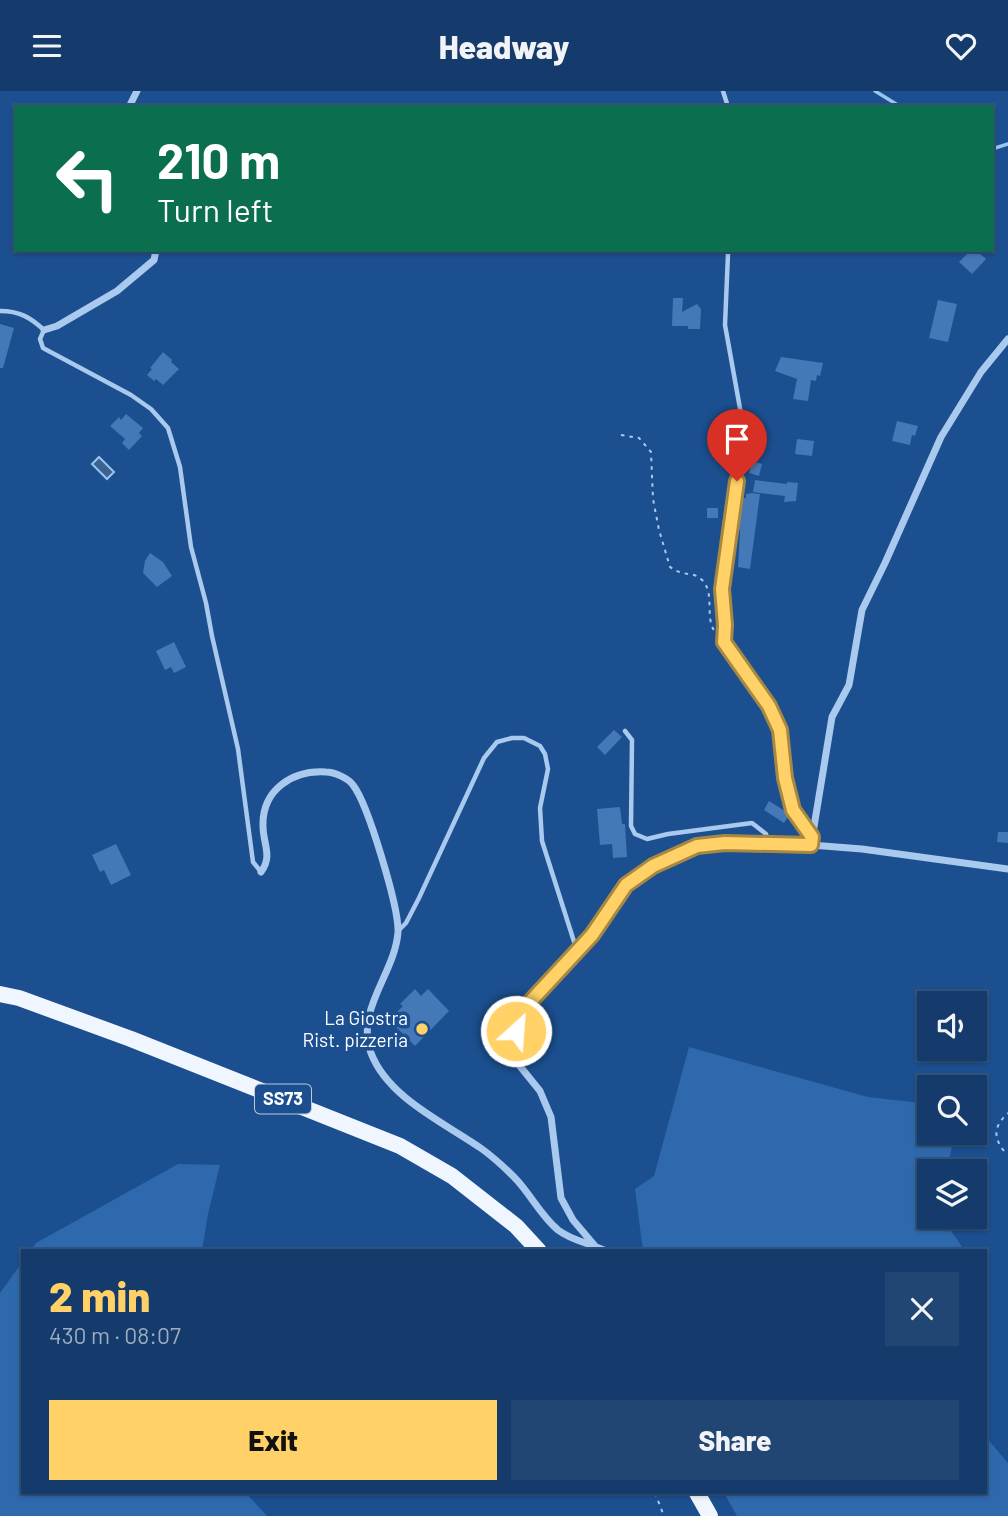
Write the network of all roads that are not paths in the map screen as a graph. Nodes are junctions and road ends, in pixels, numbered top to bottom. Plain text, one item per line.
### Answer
1 (156, 252) edge
2 (730, 252) edge
3 (0, 311) edge
4 (44, 330) junction
5 (1008, 339) edge
6 (625, 731) dead end
7 (811, 841) junction
8 (768, 844) junction
9 (1008, 869) edge
10 (261, 872) joint
11 (398, 931) junction
12 (577, 951) junction
13 (0, 994) edge
14 (595, 1246) junction
15 (537, 1249) edge
16 (602, 1249) edge
17 (698, 1494) edge
18 (709, 1516) edge

1 - 4 street
2 - 7 lane
3 - 4 lane
4 - 10 lane
5 - 7 street
6 - 8 lane
7 - 8 street
7 - 9 street
8 - 12 street
10 - 11 street
11 - 12 lane
11 - 14 street
12 - 14 street
13 - 15 main road, SS73
14 - 16 street
17 - 18 main road

